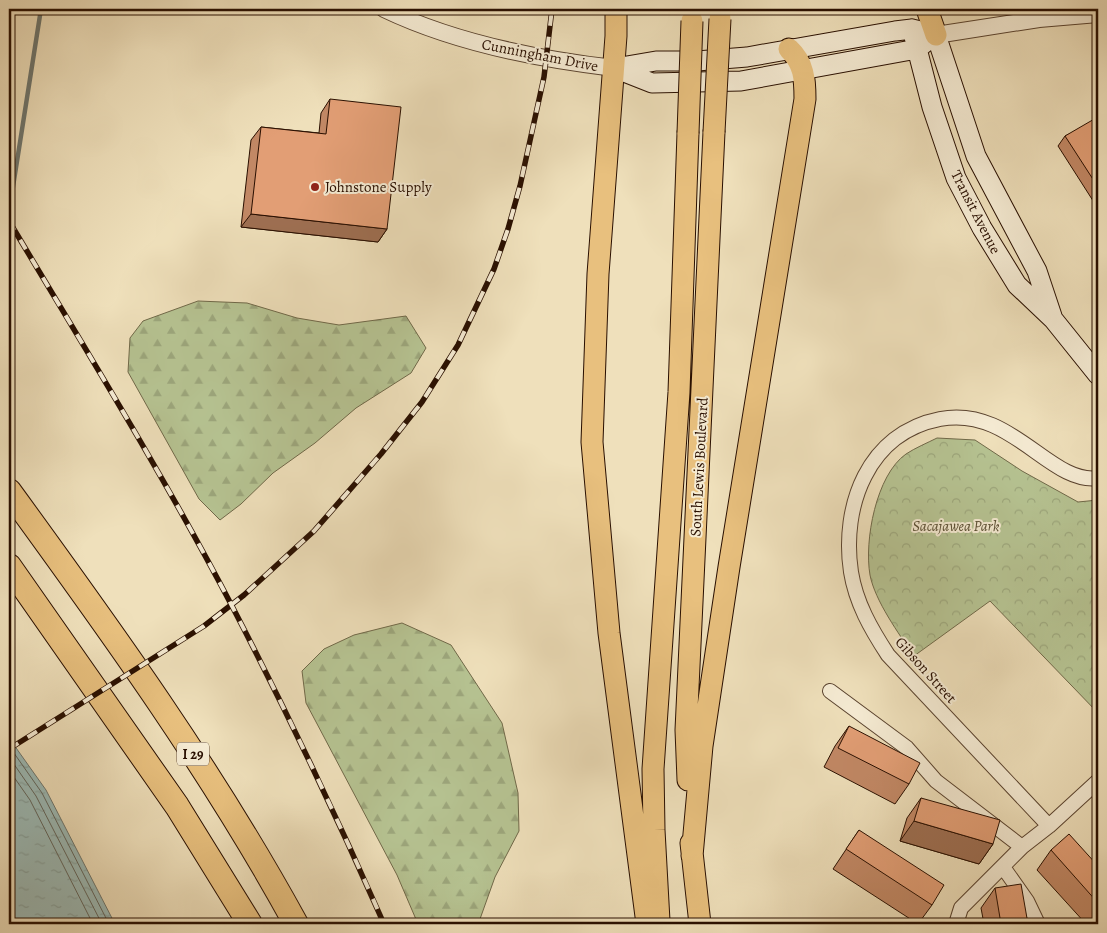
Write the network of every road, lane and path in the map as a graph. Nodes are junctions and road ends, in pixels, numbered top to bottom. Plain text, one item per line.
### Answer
1 (384, 9) edge
2 (616, 9) edge
3 (927, 9) edge
4 (721, 14) edge
5 (1039, 14) edge
6 (1098, 14) edge
7 (692, 15) edge
8 (912, 30) junction
9 (936, 35) junction
10 (789, 49) junction
11 (917, 49) junction
12 (614, 68) junction
13 (803, 70) junction
14 (1053, 320) junction
15 (1098, 375) edge
16 (1098, 478) edge
17 (9, 490) edge
18 (9, 566) edge
19 (830, 691) dead end
20 (1098, 781) edge
21 (1049, 826) junction
22 (1022, 847) junction
23 (692, 856) junction
24 (1003, 866) junction
25 (250, 924) edge
26 (296, 924) edge
27 (647, 924) edge
28 (659, 924) edge
29 (700, 924) edge
30 (956, 924) edge
31 (1038, 924) edge

1 - 12 street, Cunningham Drive
2 - 12 main road
3 - 9 main road
4 - 23 main road, South Lewis Boulevard, bridge
5 - 6 street
5 - 9 street
7 - 28 main road, South Lewis Boulevard, bridge
8 - 9 main road
8 - 10 main road, Cunningham Drive
8 - 11 main road, Transit Avenue
9 - 11 main road
9 - 14 main road, Transit Avenue
10 - 12 main road, Cunningham Drive
10 - 13 main road
11 - 13 main road
11 - 14 main road, Transit Avenue
12 - 13 main road
12 - 27 main road
13 - 23 main road
14 - 15 main road, Transit Avenue
16 - 21 street, Gibson Street
17 - 26 highway, I 29
18 - 25 highway
19 - 22 street
20 - 21 street
21 - 22 street
22 - 24 street
23 - 29 main road, South Lewis Boulevard
24 - 30 street
24 - 31 street

